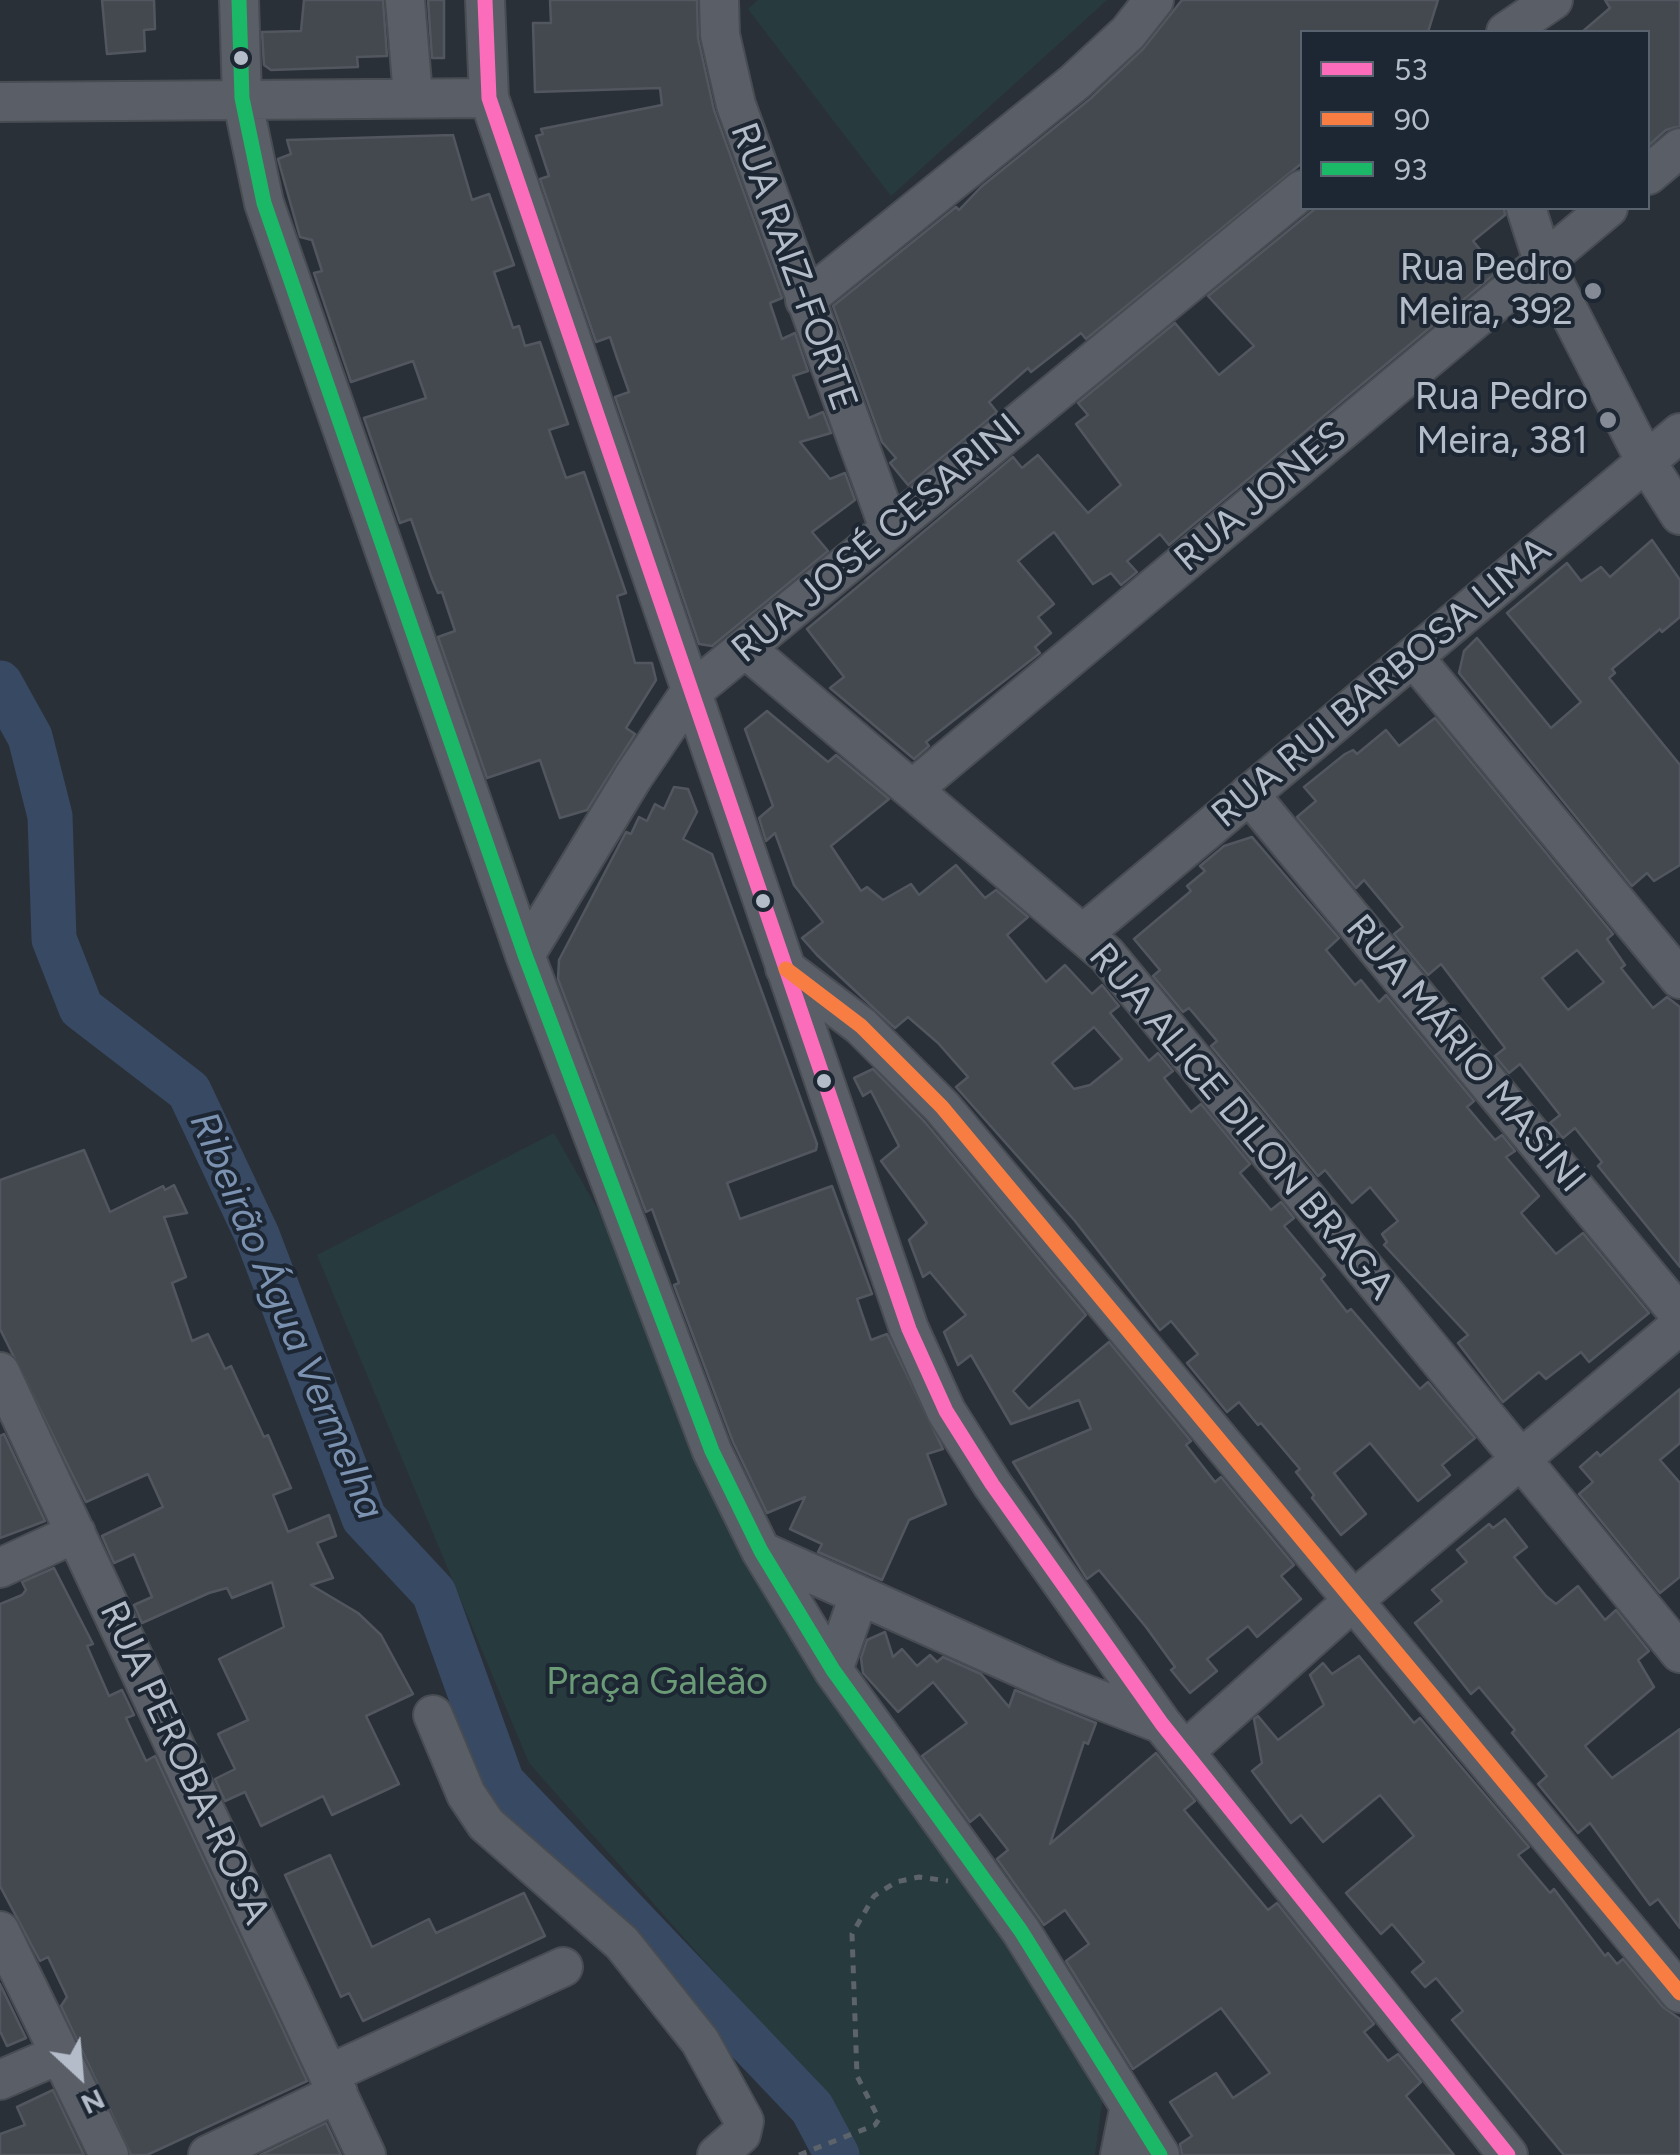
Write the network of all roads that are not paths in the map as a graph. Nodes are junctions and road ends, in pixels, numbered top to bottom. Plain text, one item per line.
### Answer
1 (238, 0) edge
2 (405, 0) edge
3 (485, 0) edge
4 (752, 0) edge
5 (1154, 0) edge
6 (1493, 0) edge
7 (1553, 0) edge
8 (719, 18) edge
9 (1493, 30) edge
10 (1509, 30) edge
11 (413, 96) junction
12 (242, 98) junction
13 (488, 98) junction
14 (0, 102) edge
15 (1680, 148) edge
16 (1650, 173) edge
17 (1300, 192) edge
18 (1527, 210) edge
19 (1606, 210) edge
20 (1543, 261) junction
21 (805, 300) junction
22 (1680, 433) edge
23 (1645, 460) junction
24 (1680, 516) edge
25 (888, 528) junction
26 (746, 648) junction
27 (1414, 659) junction
28 (689, 694) junction
29 (914, 788) junction
30 (1250, 794) junction
31 (1084, 933) junction
32 (526, 954) junction
33 (785, 968) junction
34 (1680, 979) edge
35 (1680, 1314) edge
36 (1680, 1324) edge
37 (0, 1372) edge
38 (1519, 1458) junction
39 (76, 1533) junction
40 (761, 1551) junction
41 (0, 1568) edge
42 (859, 1596) junction
43 (1355, 1599) junction
44 (1680, 1654) edge
45 (833, 1670) junction
46 (433, 1715) dead end
47 (1173, 1738) junction
48 (0, 1931) edge
49 (563, 1967) dead end
50 (1680, 1993) edge
51 (60, 2054) junction
52 (0, 2080) edge
53 (333, 2083) junction
54 (1129, 2110) junction
55 (109, 2155) edge
56 (208, 2155) edge
57 (366, 2155) edge
58 (717, 2155) edge
59 (1120, 2155) edge
60 (1160, 2155) edge
61 (1508, 2155) edge

1 - 12 street
2 - 11 street
3 - 13 street
4 - 8 street
5 - 21 street
6 - 9 street
7 - 10 street
8 - 21 street, RUA RAIZ-FORTE
11 - 12 street
11 - 13 street
12 - 14 street
12 - 32 street
13 - 28 street
15 - 16 street
17 - 25 street, RUA JOSÉ CESARINI
18 - 20 street
19 - 20 street, RUA JONES
20 - 23 street
20 - 29 street, RUA JONES
21 - 25 street, RUA RAIZ-FORTE
22 - 23 street, RUA RUI BARBOSA LIMA
23 - 24 street
23 - 27 street, RUA RUI BARBOSA LIMA
25 - 26 street, RUA JOSÉ CESARINI
26 - 28 street, RUA JOSÉ CESARINI
26 - 29 street, RUA ALICE DILON BRAGA
27 - 30 street, RUA RUI BARBOSA LIMA
27 - 34 street
28 - 32 street, RUA JOSÉ CESARINI
28 - 33 street
29 - 31 street, RUA ALICE DILON BRAGA
30 - 31 street, RUA RUI BARBOSA LIMA
30 - 35 street, RUA MÁRIO MASINI
31 - 38 street, RUA ALICE DILON BRAGA
32 - 40 street
33 - 43 street
33 - 47 street
36 - 38 street
37 - 39 street, RUA PEROBA-ROSA
38 - 43 street
38 - 44 street, RUA ALICE DILON BRAGA
39 - 41 street
39 - 53 street, RUA PEROBA-ROSA
40 - 42 street
40 - 45 street
42 - 45 street
42 - 47 street
43 - 47 street
43 - 50 street
45 - 54 street
46 - 58 street
47 - 61 street
48 - 51 street
49 - 53 street
51 - 52 street
51 - 55 street
53 - 56 street
53 - 57 street, RUA PEROBA-ROSA
54 - 59 street
54 - 60 street

